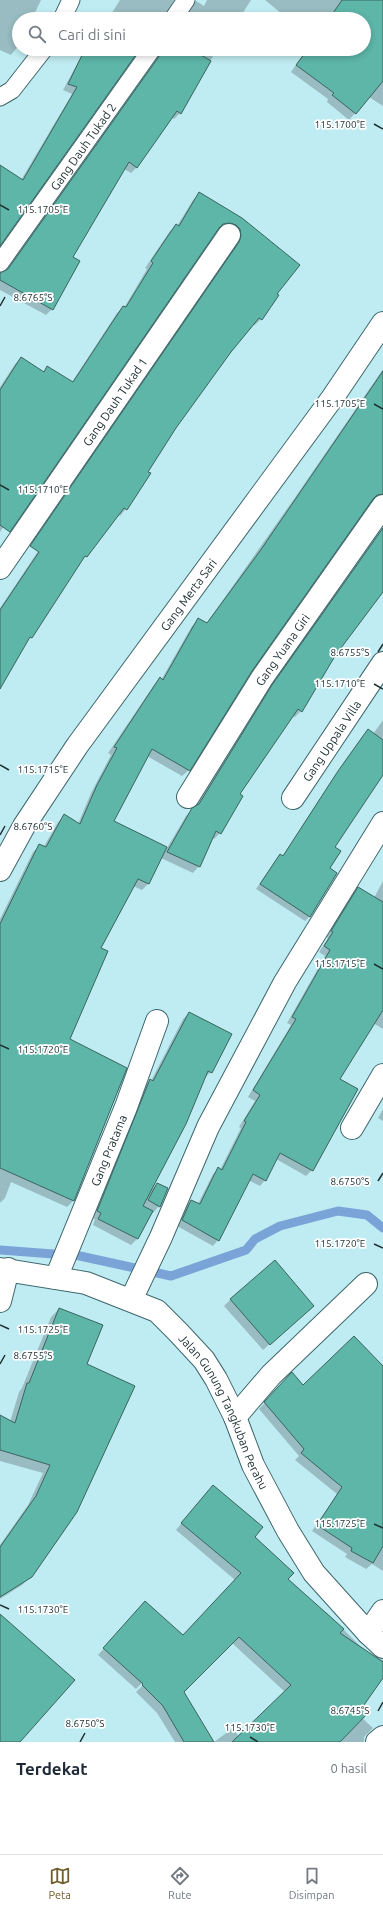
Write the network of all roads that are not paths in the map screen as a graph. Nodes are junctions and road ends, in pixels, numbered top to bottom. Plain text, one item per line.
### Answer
1 (71, 0) edge
2 (186, 0) edge
3 (65, 12) edge
4 (178, 12) edge
5 (39, 56) edge
6 (147, 56) edge
7 (0, 97) edge
8 (229, 235) dead end
9 (0, 263) edge
10 (383, 323) edge
11 (383, 506) edge
12 (0, 568) edge
13 (383, 663) edge
14 (188, 796) dead end
15 (293, 798) dead end
16 (383, 824) edge
17 (0, 870) edge
18 (157, 1022) dead end
19 (383, 1076) edge
20 (352, 1128) dead end
21 (4, 1269) edge
22 (56, 1278) junction
23 (366, 1284) dead end
24 (131, 1300) junction
25 (0, 1301) edge
26 (235, 1417) junction
27 (383, 1611) edge
28 (375, 1640) edge
29 (383, 1737) edge
30 (377, 1742) edge

1 - 3 lane
2 - 4 lane
5 - 7 lane
6 - 9 lane, Gang Dauh Tukad 2
8 - 12 street, Gang Dauh Tukad 1
10 - 17 street, Gang Merta Sari
11 - 14 street, Gang Yuana Giri
13 - 15 street, Gang Uppala Villa
16 - 24 street
18 - 22 street, Gang Pratama
19 - 20 street
21 - 22 street, Jalan Gunung Tangkuban Perahu
21 - 25 street
22 - 24 street, Jalan Gunung Tangkuban Perahu
23 - 26 street
24 - 26 street, Jalan Gunung Tangkuban Perahu
26 - 28 street, Jalan Gunung Tangkuban Perahu
27 - 28 street
29 - 30 street

